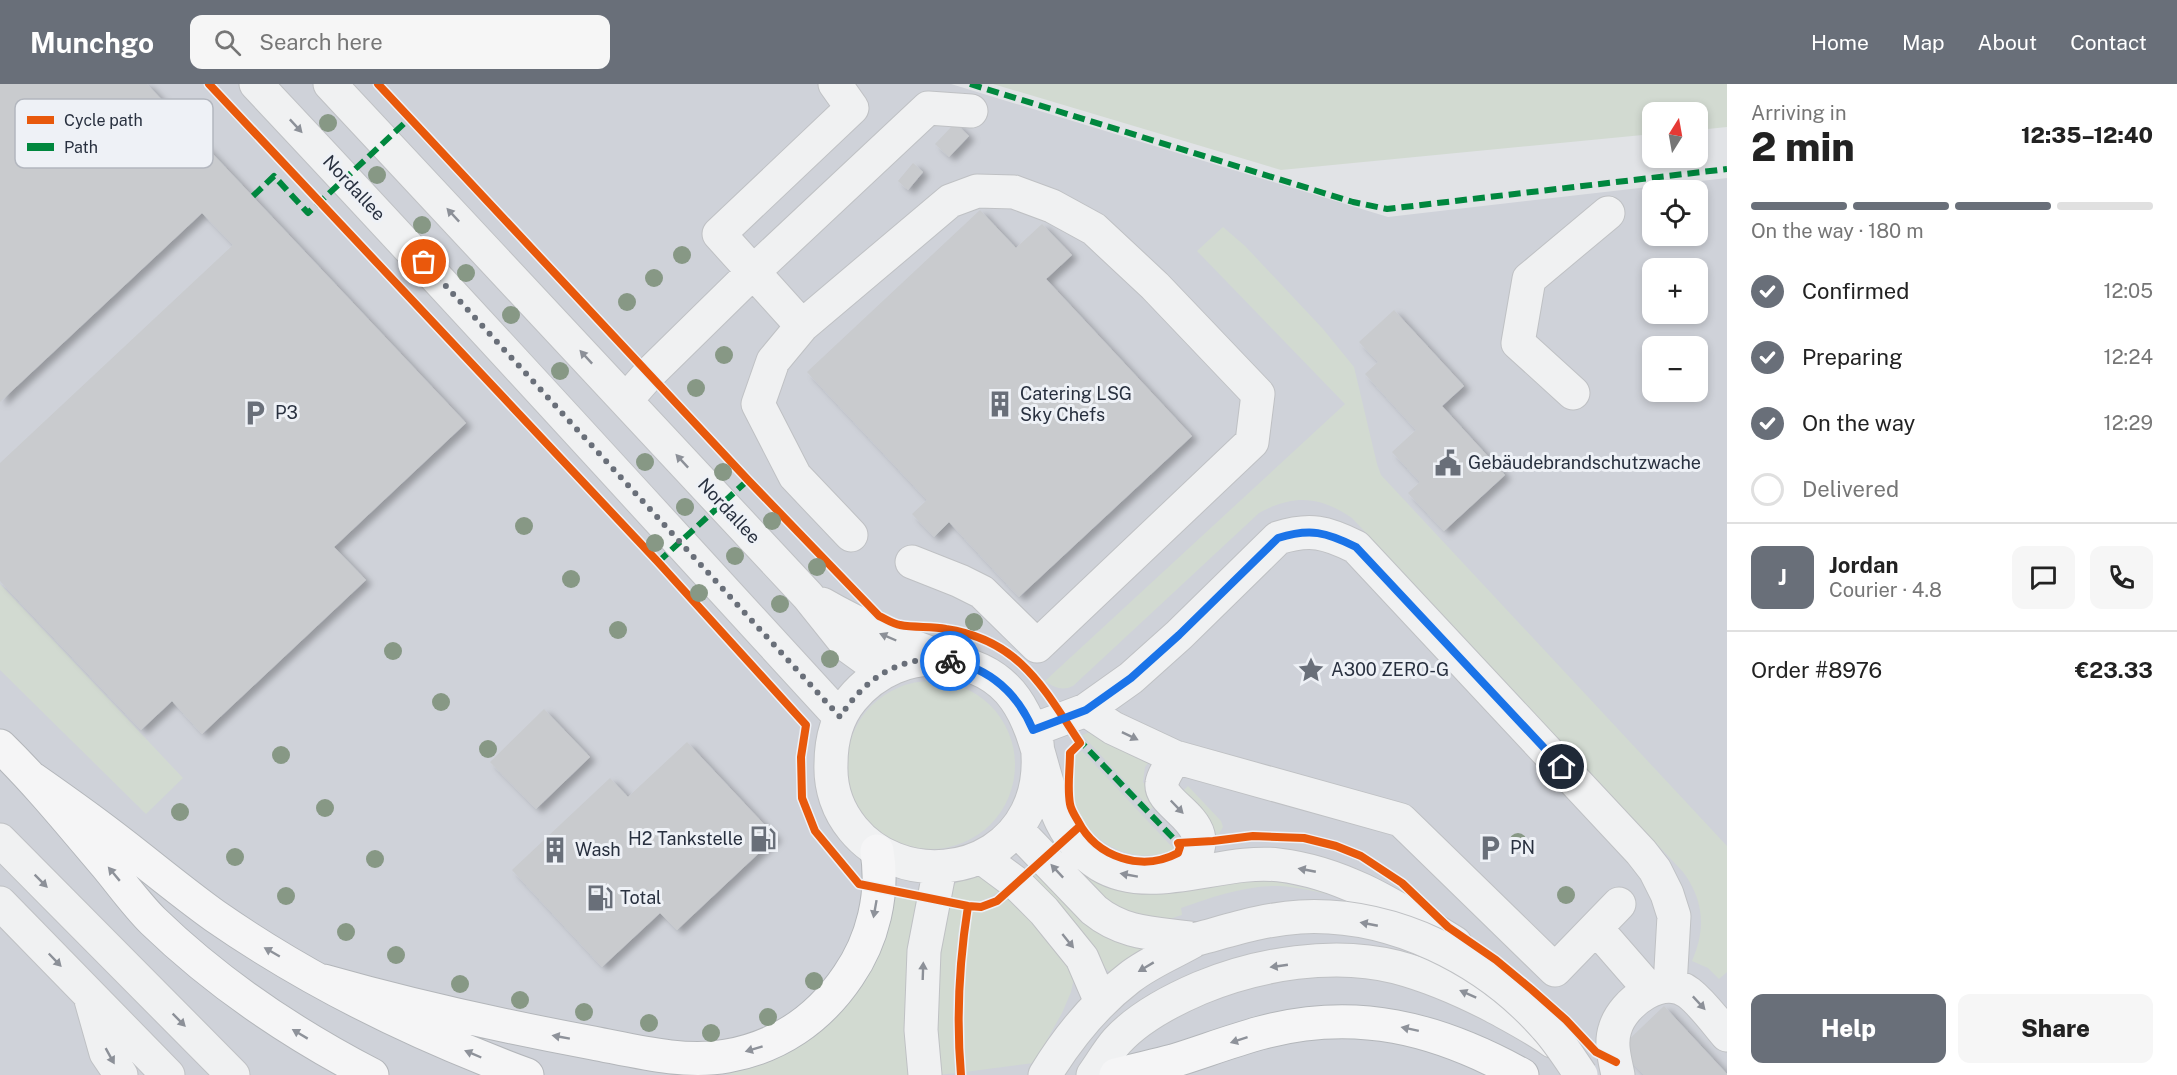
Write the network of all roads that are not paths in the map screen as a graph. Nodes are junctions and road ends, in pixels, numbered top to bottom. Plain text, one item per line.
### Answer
1 (256, 84) edge
2 (330, 84) edge
3 (835, 84) edge
4 (971, 111) dead end
5 (1608, 213) dead end
6 (753, 272) junction
7 (802, 326) junction
8 (1574, 393) dead end
9 (626, 400) junction
10 (851, 535) dead end
11 (912, 562) dead end
12 (808, 596) junction
13 (963, 663) junction
14 (884, 672) junction
15 (1086, 710) junction
16 (840, 717) junction
17 (1035, 737) junction
18 (0, 746) edge
19 (1175, 757) junction
20 (33, 779) junction
21 (1016, 829) junction
22 (0, 840) edge
23 (877, 851) junction
24 (981, 857) junction
25 (940, 868) junction
26 (1180, 874) junction
27 (0, 903) edge
28 (1619, 904) dead end
29 (1596, 928) junction
30 (1197, 939) junction
31 (324, 981) junction
32 (1660, 988) junction
33 (90, 996) junction
34 (1101, 1002) junction
35 (1727, 1035) edge
36 (1605, 1072) edge
37 (121, 1075) edge
38 (168, 1075) edge
39 (233, 1075) edge
40 (372, 1075) edge
41 (527, 1075) edge
42 (925, 1075) edge
43 (1045, 1075) edge
44 (1094, 1075) edge
45 (1116, 1075) edge
46 (1522, 1075) edge

1 -> 16 street, Nordallee
9 -> 2 street, Nordallee
3 - 6 street
4 - 6 street
5 - 8 street
6 - 7 street
6 - 9 street
7 - 10 street
7 - 11 street
12 -> 9 street, Nordallee
13 -> 12 street, Nordallee
12 - 14 street, Nordallee
13 - 14 street
13 - 17 street
14 - 16 street
15 - 17 street
15 -> 19 street
15 - 32 street
16 - 23 street
17 - 21 street
26 -> 17 street
18 - 20 highway
19 -> 26 street
19 - 29 street
31 -> 20 highway
40 -> 20 highway
21 - 24 street
30 -> 21 street
22 -> 39 street
23 - 25 street
23 -> 31 highway
24 - 25 street
24 -> 34 street
42 -> 25 street
36 -> 26 street
27 -> 33 street
28 - 29 street
29 - 32 street
30 -> 34 street
36 -> 30 street, bridge
41 -> 31 highway
32 -> 35 street
32 - 36 street
33 -> 37 street
33 - 38 street
34 - 43 street
36 -> 44 street
46 -> 45 highway

